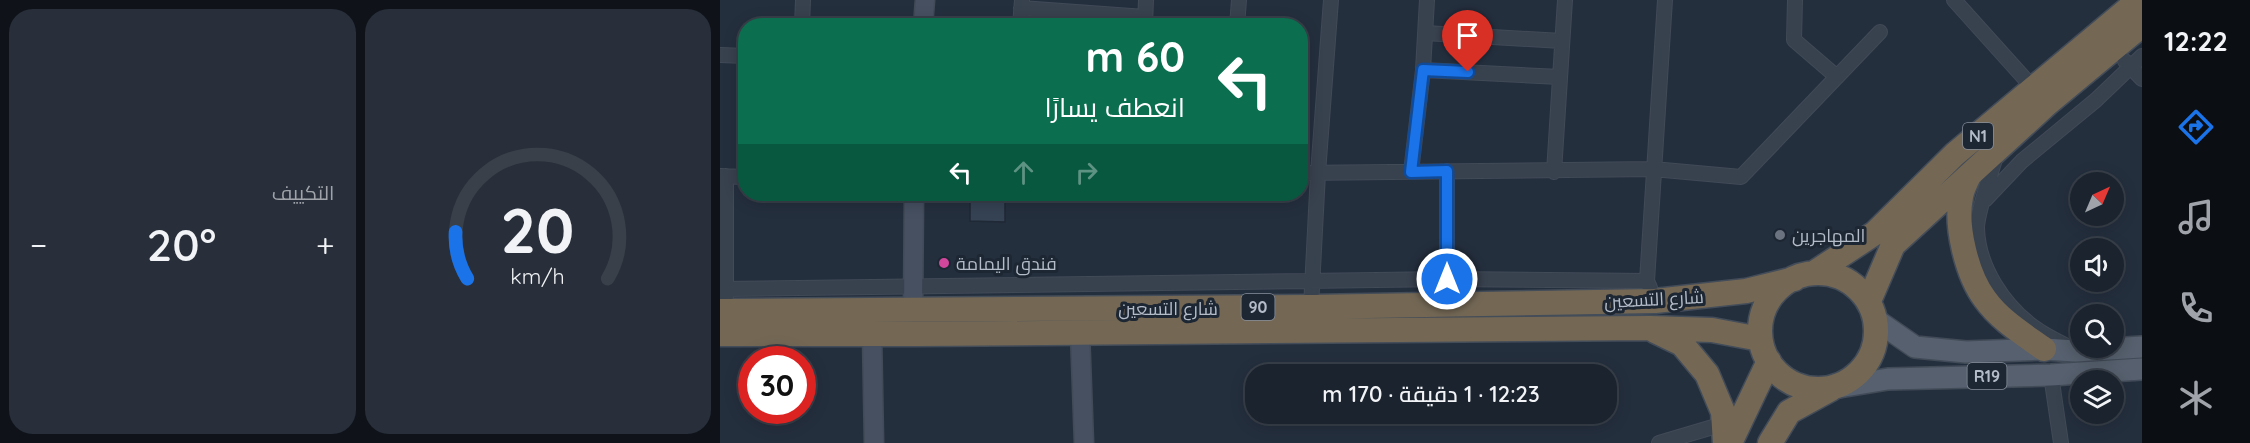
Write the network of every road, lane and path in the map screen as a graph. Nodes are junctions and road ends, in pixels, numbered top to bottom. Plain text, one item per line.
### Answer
1 (803, 0) edge
2 (925, 0) edge
3 (1146, 0) edge
4 (1239, 0) edge
5 (1330, 0) edge
6 (1427, 0) edge
7 (1565, 0) edge
8 (1665, 0) edge
9 (1795, 0) edge
10 (1954, 0) edge
11 (2139, 0) edge
12 (1021, 4) edge
13 (802, 18) edge
14 (924, 18) edge
15 (1123, 18) edge
16 (1145, 18) edge
17 (1238, 18) edge
18 (2142, 25) edge
19 (1880, 32) dead end
20 (1425, 33) junction
21 (1562, 41) junction
22 (720, 55) edge
23 (738, 56) edge
24 (2142, 56) edge
25 (2122, 57) junction
26 (1423, 70) junction
27 (1560, 77) junction
28 (1837, 77) junction
29 (2142, 80) edge
30 (2034, 90) junction
31 (1998, 148) junction
32 (1653, 170) junction
33 (1447, 171) junction
34 (1411, 172) junction
35 (1554, 172) junction
36 (1308, 173) edge
37 (1318, 173) junction
38 (1970, 174) junction
39 (723, 176) edge
40 (738, 177) edge
41 (914, 201) edge
42 (1983, 202) junction
43 (1817, 271) junction
44 (1447, 279) junction
45 (1794, 279) junction
46 (1312, 280) junction
47 (1651, 291) junction
48 (912, 299) junction
49 (723, 300) edge
50 (1311, 307) junction
51 (1872, 310) junction
52 (1650, 328) junction
53 (1080, 333) junction
54 (720, 334) edge
55 (872, 334) junction
56 (916, 334) junction
57 (1760, 339) junction
58 (2142, 347) edge
59 (2070, 348) edge
60 (2124, 348) edge
61 (2044, 349) junction
62 (2070, 351) edge
63 (1769, 361) junction
64 (2142, 369) edge
65 (2051, 375) junction
66 (1833, 388) junction
67 (1726, 436) edge
68 (874, 443) edge
69 (1084, 443) edge
70 (1659, 443) edge
71 (1770, 443) edge
72 (2061, 443) edge

1 - 13 street
2 - 14 street
3 - 16 street
4 - 17 street
5 - 37 street
6 - 20 street
7 - 21 street
8 - 32 street
9 - 28 street
10 - 30 street
11 - 30 highway, N1
12 - 15 street
18 - 25 highway, N1
19 - 28 street
20 - 21 street
20 - 26 street
21 - 27 street
22 - 23 street
24 - 25 street
25 - 29 street
25 - 31 highway, N1
25 - 42 street
26 - 27 street
26 - 34 street
27 - 35 street
28 - 32 street
30 - 43 highway, N1
31 - 38 highway, N1
31 - 42 street
32 - 35 street
32 - 47 street
33 - 34 street
33 - 35 street
33 - 44 street
34 - 37 street
36 - 37 street
37 - 46 street
38 - 51 highway, N1
38 - 61 highway
39 - 40 street
39 - 49 street
41 - 48 street
42 - 59 street
43 - 45 highway
43 - 51 highway
44 - 46 street
44 - 47 street
45 - 47 highway, شارع التسعين / 90
45 - 57 highway
46 - 48 street
46 - 50 street
47 - 50 highway, شارع التسعين / 90
48 - 49 highway, شارع التسعين / 90
48 - 50 highway, شارع التسعين / 90
48 - 56 highway
51 - 61 main road, R19
51 - 66 highway
52 - 53 highway, شارع التسعين / 90
52 - 57 highway, شارع التسعين / 90
52 - 67 highway
53 - 56 highway, شارع التسعين / 90
53 - 69 street
54 - 55 highway, شارع التسعين / 90
55 - 56 highway, شارع التسعين / 90
55 - 68 street
57 - 63 highway
58 - 60 main road, R19
61 - 62 main road, R19
63 - 66 highway
63 - 67 highway
64 - 65 main road, R19
65 - 66 main road, R19
65 - 72 street
66 - 71 highway
67 - 70 street

